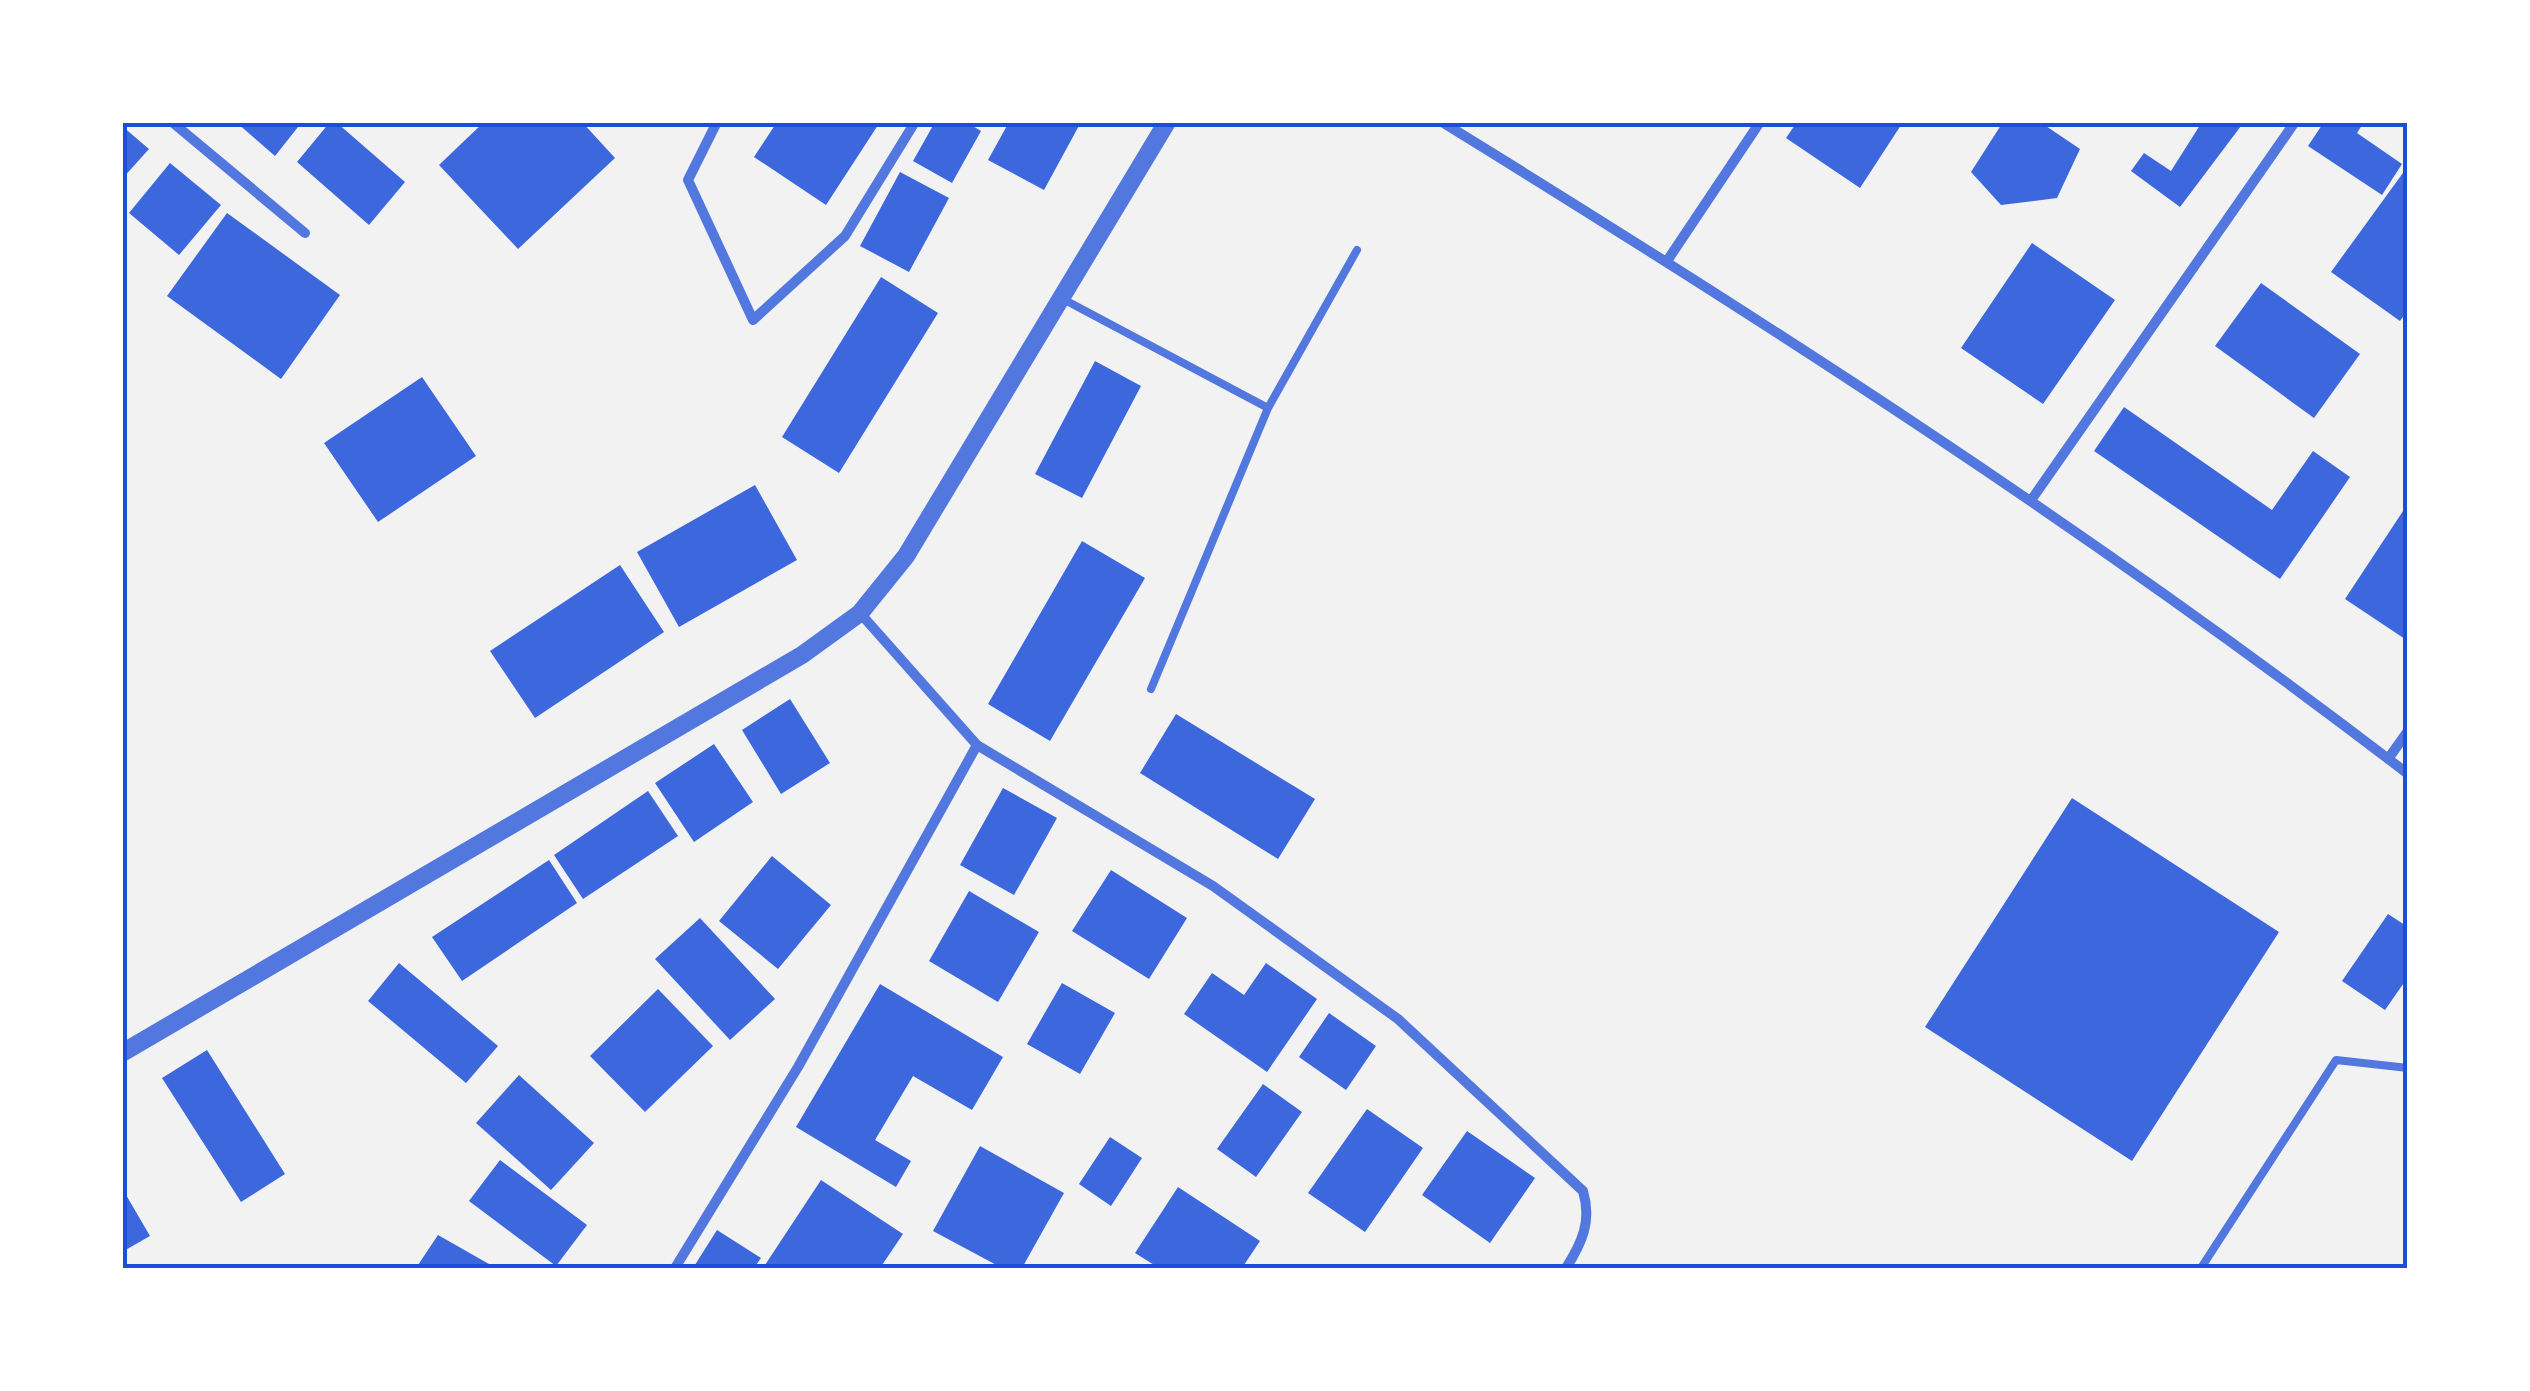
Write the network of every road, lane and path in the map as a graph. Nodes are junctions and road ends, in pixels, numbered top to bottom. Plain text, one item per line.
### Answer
1 (172, 122) edge
2 (717, 122) edge
3 (915, 122) edge
4 (1167, 122) edge
5 (1442, 122) edge
6 (1760, 122) edge
7 (2294, 122) edge
8 (306, 233) dead end
9 (1357, 250) dead end
10 (1667, 261) junction
11 (1061, 298) junction
12 (1268, 408) junction
13 (2032, 499) junction
14 (860, 613) junction
15 (1151, 690) dead end
16 (2408, 731) edge
17 (977, 745) junction
18 (2388, 759) junction
19 (2408, 774) edge
20 (122, 1053) edge
21 (2408, 1068) edge
22 (675, 1268) edge
23 (1566, 1268) edge
24 (2201, 1268) edge

1 - 8 street
2 - 3 street
4 - 11 street
5 - 10 street
6 - 10 street
7 - 13 street
9 - 12 lane
10 - 13 street
11 - 12 lane
11 - 14 street
12 - 15 lane
13 - 18 street
14 - 17 street
14 - 20 street
16 - 18 street
17 - 22 street
17 - 23 street
18 - 19 street
21 - 24 lane

